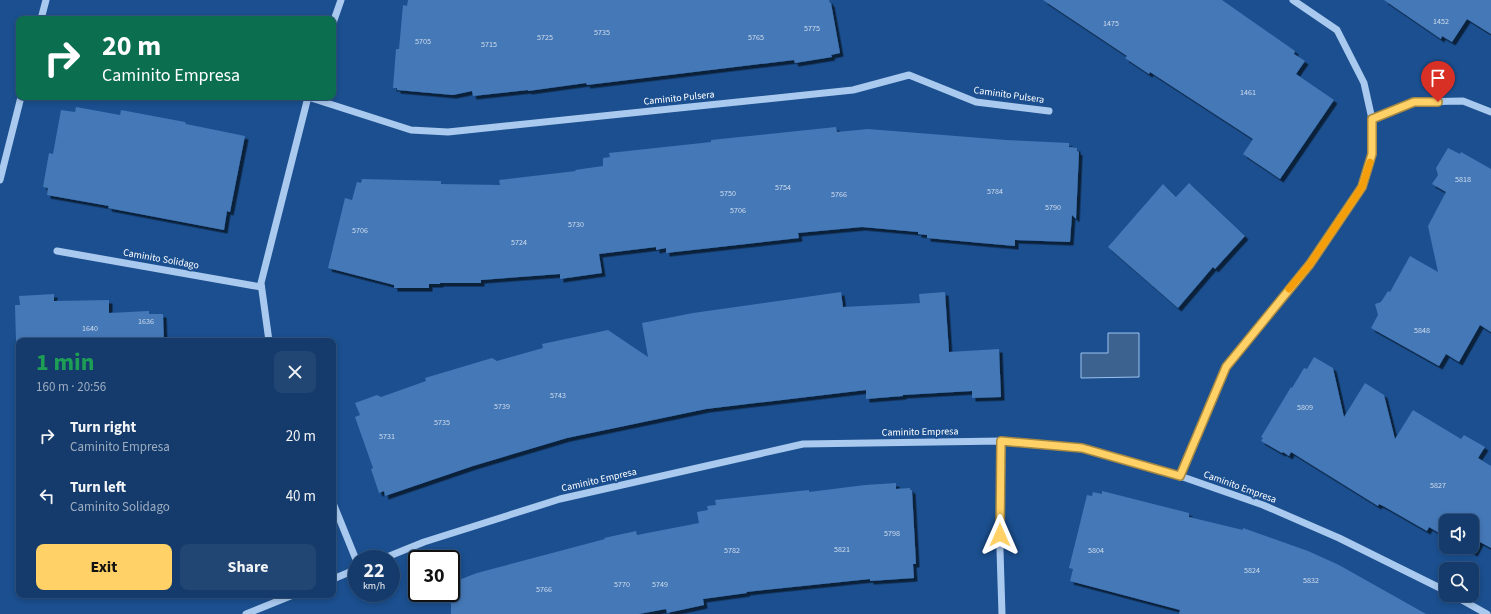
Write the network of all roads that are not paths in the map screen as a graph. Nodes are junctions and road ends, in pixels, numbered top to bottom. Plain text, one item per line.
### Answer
1 (46, 0) edge
2 (340, 0) edge
3 (1293, 0) edge
4 (43, 16) edge
5 (335, 16) edge
6 (20, 100) edge
7 (307, 100) edge
8 (317, 100) edge
9 (1049, 111) dead end
10 (1491, 112) edge
11 (1372, 119) junction
12 (0, 180) edge
13 (56, 251) dead end
14 (261, 287) junction
15 (269, 338) edge
16 (1001, 441) junction
17 (1180, 476) junction
18 (336, 510) edge
19 (352, 550) edge
20 (400, 552) edge
21 (348, 573) edge
22 (336, 578) edge
23 (1439, 588) edge
24 (286, 598) edge
25 (1466, 602) edge
26 (246, 614) edge
27 (1002, 614) edge
28 (1487, 614) edge

1 - 4 street
2 - 5 street
3 - 11 street
6 - 12 street
7 - 14 street
8 - 9 street, Caminito Pulsera
10 - 11 street
11 - 17 street
13 - 14 street, Caminito Solidago
14 - 15 street
16 - 17 street, Caminito Empresa
16 - 20 street, Caminito Empresa
16 - 27 street
17 - 23 street, Caminito Empresa
18 - 19 street
21 - 22 street
24 - 26 street
25 - 28 street

